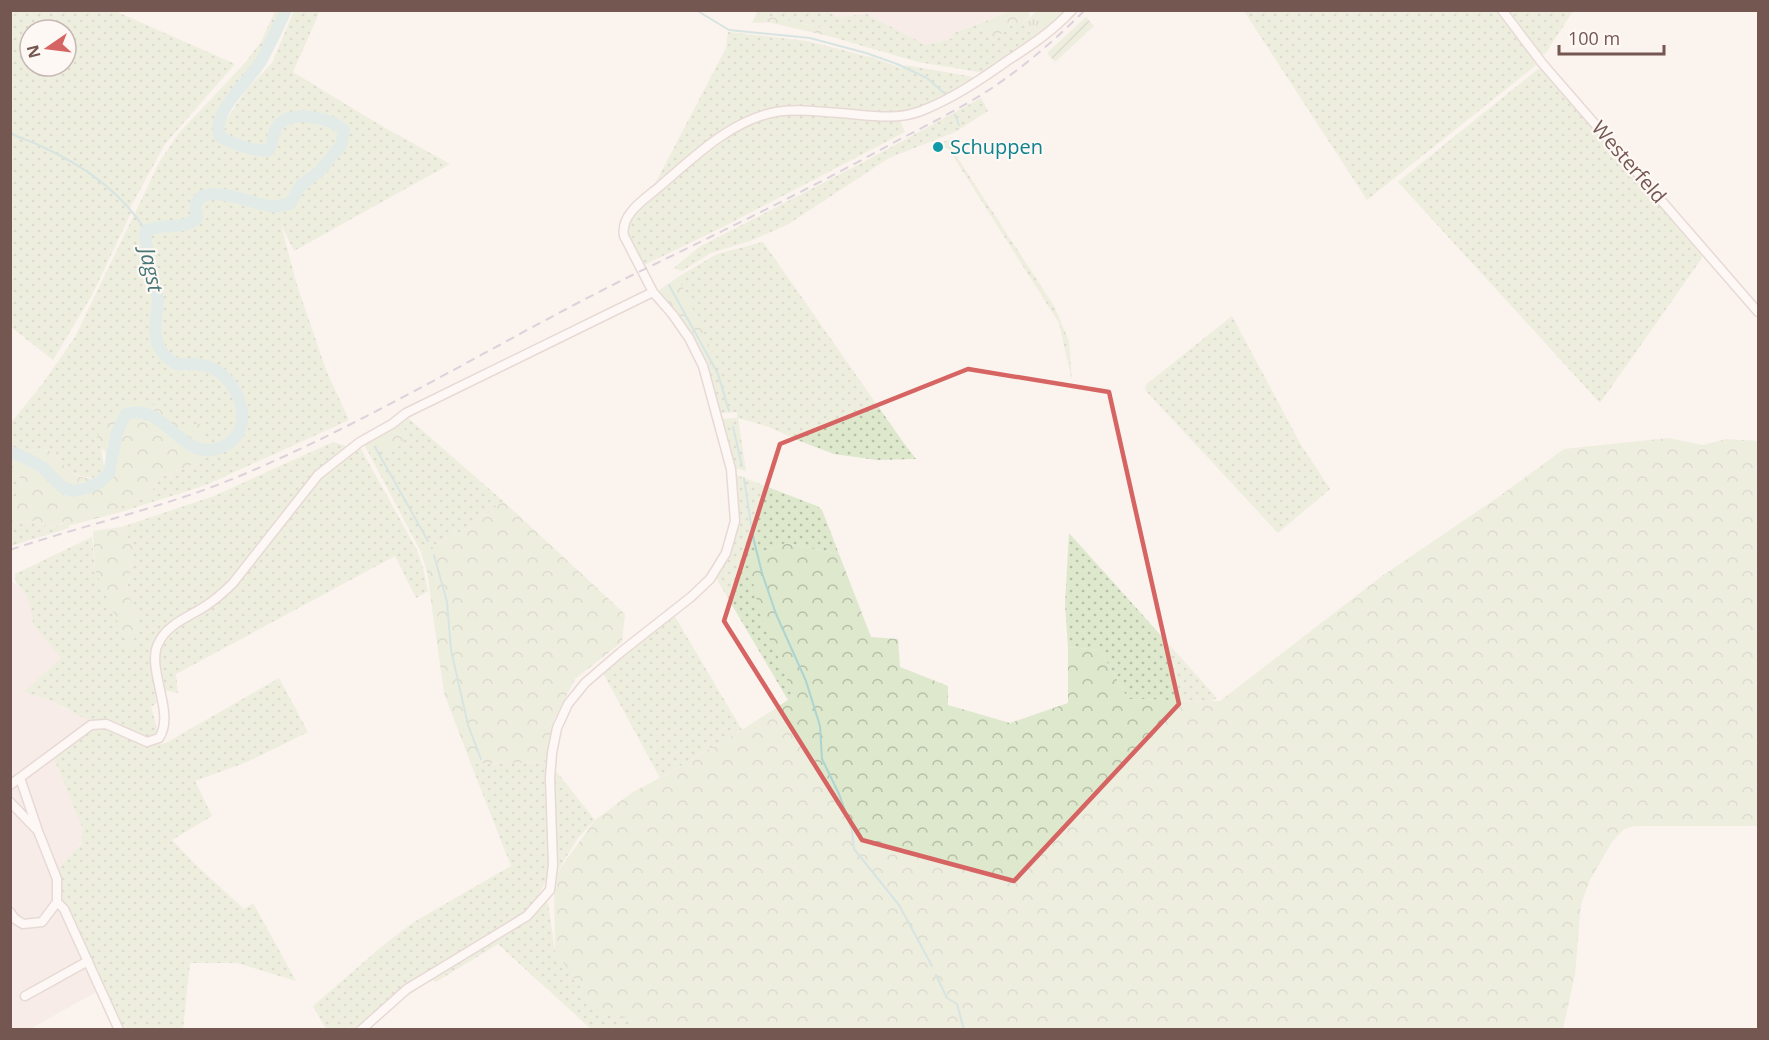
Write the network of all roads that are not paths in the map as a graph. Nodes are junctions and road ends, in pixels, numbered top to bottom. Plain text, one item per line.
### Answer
1 (1072, 10) edge
2 (1502, 10) edge
3 (653, 292) junction
4 (1758, 312) edge
5 (20, 778) junction
6 (10, 785) edge
7 (10, 802) edge
8 (38, 831) junction
9 (57, 902) junction
10 (10, 912) edge
11 (88, 961) junction
12 (25, 996) dead end
13 (364, 1028) edge
14 (119, 1029) edge

1 - 3 street
2 - 4 street, Westerfeld
3 - 5 street
3 - 13 street
5 - 6 street
5 - 8 street
7 - 8 street
8 - 9 street
9 - 10 street
9 - 11 street
11 - 12 street
11 - 14 street

